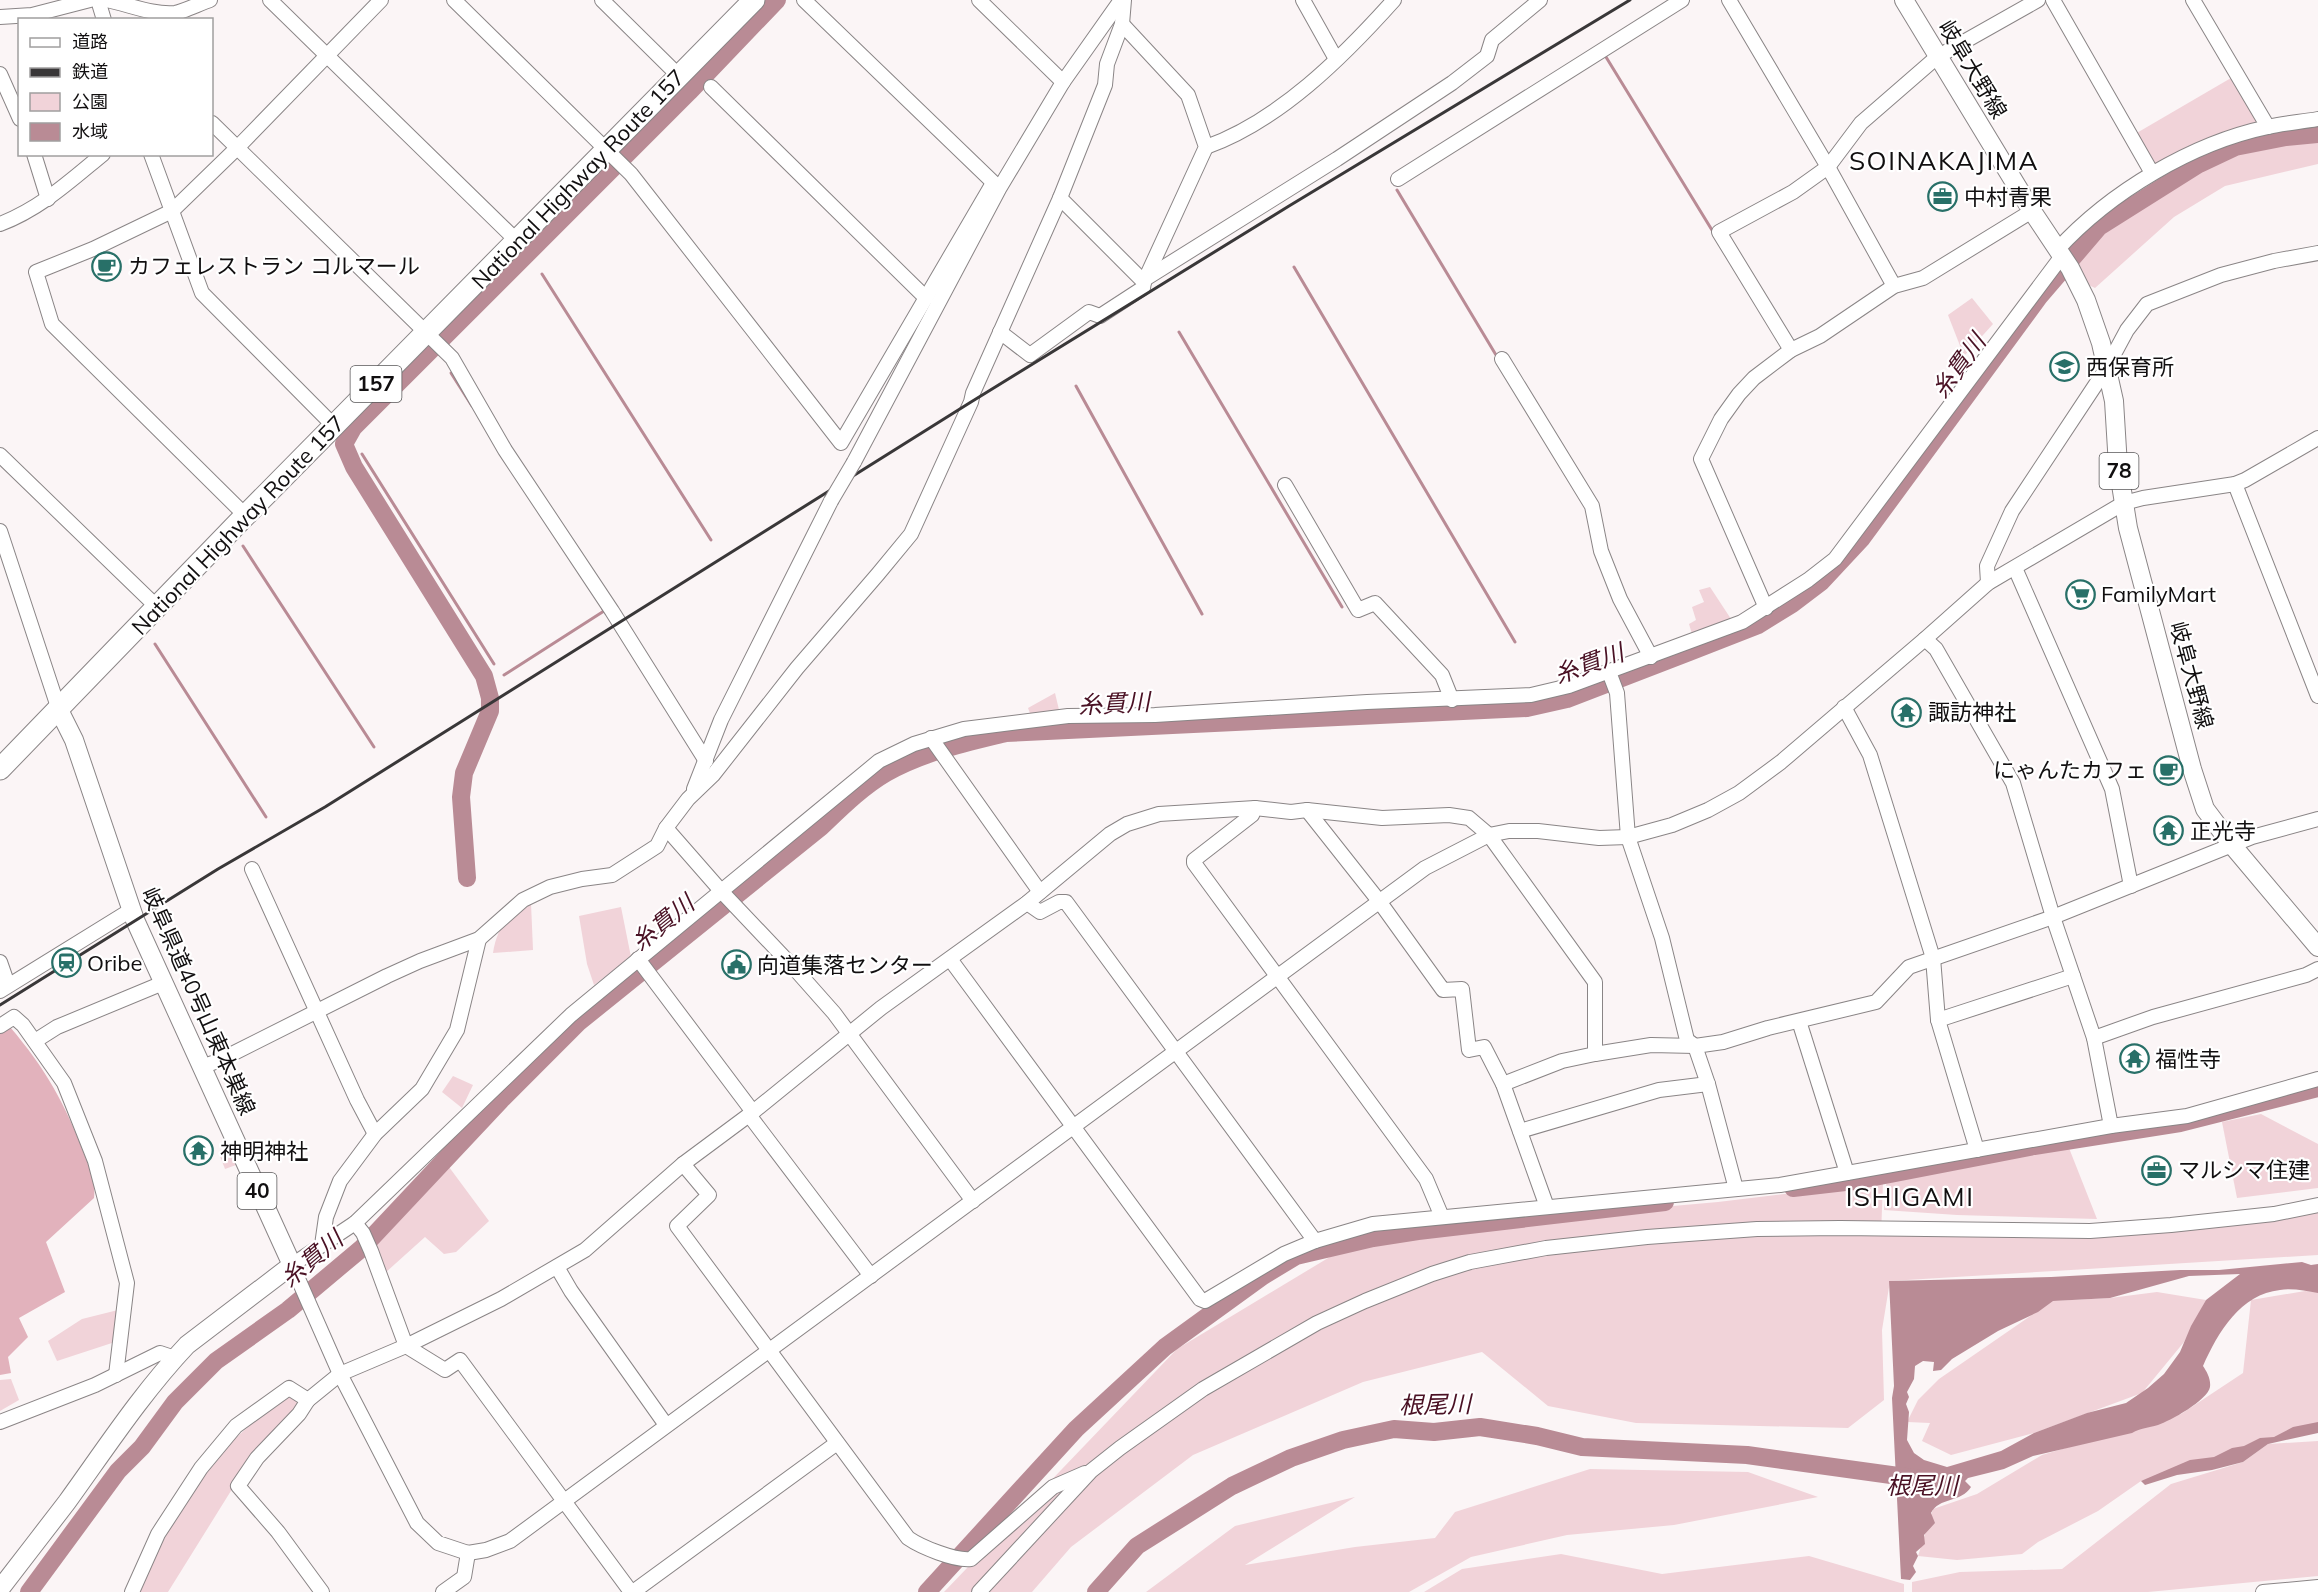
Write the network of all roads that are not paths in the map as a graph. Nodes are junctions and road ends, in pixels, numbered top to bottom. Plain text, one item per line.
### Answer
1 (90, 0) edge
2 (98, 0) edge
3 (106, 0) edge
4 (210, 0) edge
5 (270, 0) edge
6 (381, 0) edge
7 (454, 0) edge
8 (602, 0) edge
9 (753, 0) edge
10 (804, 0) edge
11 (979, 0) edge
12 (1122, 0) edge
13 (1304, 0) edge
14 (1394, 0) edge
15 (1540, 0) edge
16 (1682, 0) edge
17 (1729, 0) edge
18 (1904, 0) edge
19 (2038, 0) edge
20 (2053, 0) edge
21 (2193, 0) edge
22 (128, 2) edge
23 (191, 13) edge
24 (0, 17) edge
25 (103, 18) edge
26 (1122, 24) junction
27 (327, 55) junction
28 (1937, 57) junction
29 (1336, 59) junction
30 (0, 74) edge
31 (679, 76) junction
32 (1063, 82) junction
33 (711, 87) dead end
34 (18, 115) edge
35 (2318, 119) edge
36 (213, 124) edge
37 (2268, 127) junction
38 (1206, 147) junction
39 (237, 148) junction
40 (607, 149) junction
41 (35, 156) edge
42 (101, 156) edge
43 (152, 156) edge
44 (1828, 167) junction
45 (2152, 173) junction
46 (1398, 180) dead end
47 (996, 186) junction
48 (1060, 198) junction
49 (48, 199) junction
50 (172, 211) junction
51 (2032, 211) junction
52 (0, 224) edge
53 (517, 241) junction
54 (2060, 253) junction
55 (2318, 253) edge
56 (1145, 280) junction
57 (1894, 286) junction
58 (926, 298) junction
59 (1000, 332) junction
60 (429, 337) junction
61 (1791, 350) junction
62 (1502, 359) dead end
63 (2106, 369) junction
64 (334, 426) junction
65 (2318, 438) edge
66 (0, 454) edge
67 (2235, 484) junction
68 (1286, 485) dead end
69 (2124, 503) junction
70 (246, 516) junction
71 (0, 531) edge
72 (6, 568) edge
73 (2015, 568) junction
74 (1988, 583) junction
75 (157, 607) junction
76 (1766, 608) junction
77 (1925, 639) junction
78 (1651, 657) junction
79 (1612, 679) junction
80 (2318, 696) edge
81 (1452, 700) junction
82 (1844, 707) junction
83 (59, 710) junction
84 (936, 746) junction
85 (706, 761) junction
86 (0, 769) edge
87 (688, 799) junction
88 (1254, 808) junction
89 (1307, 810) junction
90 (2318, 819) edge
91 (666, 828) junction
92 (1488, 835) junction
93 (1628, 837) junction
94 (2232, 845) junction
95 (252, 869) dead end
96 (2131, 886) junction
97 (1040, 892) junction
98 (728, 897) junction
99 (1379, 901) junction
100 (1027, 903) junction
101 (131, 910) junction
102 (2053, 916) junction
103 (480, 938) junction
104 (2318, 947) edge
105 (950, 958) junction
106 (1933, 958) junction
107 (0, 962) edge
108 (644, 966) junction
109 (2318, 969) edge
110 (1278, 976) junction
111 (2073, 976) junction
112 (163, 983) junction
113 (4, 988) edge
114 (316, 1012) junction
115 (1938, 1020) junction
116 (1799, 1021) junction
117 (0, 1026) edge
118 (850, 1033) junction
119 (2094, 1038) junction
120 (35, 1041) junction
121 (1695, 1046) junction
122 (1176, 1051) junction
123 (1595, 1054) junction
124 (201, 1067) junction
125 (2318, 1079) edge
126 (1503, 1084) junction
127 (1708, 1084) junction
128 (751, 1113) junction
129 (1075, 1126) junction
130 (2110, 1126) junction
131 (1520, 1131) junction
132 (375, 1134) junction
133 (1977, 1150) junction
134 (683, 1164) junction
135 (1847, 1173) junction
136 (1736, 1189) junction
137 (973, 1201) junction
138 (2318, 1205) edge
139 (1547, 1207) junction
140 (1442, 1217) junction
141 (359, 1228) junction
142 (1315, 1241) junction
143 (322, 1245) junction
144 (292, 1265) junction
145 (557, 1267) junction
146 (871, 1276) junction
147 (406, 1346) junction
148 (769, 1352) junction
149 (175, 1358) junction
150 (340, 1374) junction
151 (116, 1375) junction
152 (308, 1400) junction
153 (0, 1422) edge
154 (666, 1425) junction
155 (837, 1443) junction
156 (1091, 1471) junction
157 (564, 1502) junction
158 (468, 1553) junction
159 (2318, 1587) edge
160 (0, 1590) edge
161 (132, 1592) edge
162 (322, 1592) edge
163 (443, 1592) edge
164 (632, 1592) edge
165 (980, 1592) edge
166 (2263, 1592) edge

1 - 24 street
2 - 25 street
3 - 22 street
4 - 23 street
5 - 27 street
6 - 27 street
7 - 40 street
8 - 31 street
9 - 31 highway, National Highway Route 157 / 157
10 - 47 street
11 - 32 street
12 - 26 street
12 - 32 street
13 - 29 street
14 - 29 street
15 - 56 street
16 - 46 street
17 - 44 street
18 - 28 main road, 岐阜大野線 / 78
19 - 28 street
20 - 45 street
21 - 37 street
22 - 23 street
26 - 38 street
26 - 48 street
27 - 39 street
27 - 53 street
28 - 44 street
28 - 51 main road, 岐阜大野線 / 78
29 - 38 street
30 - 34 street
31 - 40 highway, National Highway Route 157 / 157
32 - 47 street
33 - 58 street
35 - 37 street
36 - 39 street
37 - 45 street
38 - 56 street
39 - 50 street
39 - 60 street
40 - 53 highway, National Highway Route 157 / 157
40 - 58 street
41 - 49 street
42 - 49 street
43 - 50 street
44 - 57 street
44 - 61 street
45 - 54 street
47 - 58 street
47 - 85 street, bridge
48 - 56 street
48 - 59 street
49 - 52 street
50 - 64 street
50 - 70 street
51 - 54 main road, 岐阜大野線 / 78
51 - 57 street
53 - 60 highway, National Highway Route 157 / 157
54 - 63 main road, 岐阜大野線 / 78
54 - 76 street
55 - 63 street
56 - 59 street
57 - 61 street
59 - 87 street
60 - 64 highway, National Highway Route 157 / 157
60 - 85 street
61 - 76 street
62 - 78 street
63 - 69 main road, 岐阜大野線 / 78
63 - 74 street
64 - 70 highway, National Highway Route 157 / 157
65 - 67 street
66 - 75 street
67 - 69 street
67 - 80 street
68 - 81 street
69 - 73 street
69 - 94 main road, 岐阜大野線 / 78
70 - 75 highway, National Highway Route 157 / 157
71 - 72 street
72 - 83 street
73 - 74 street
73 - 96 street
74 - 77 street
75 - 83 highway, National Highway Route 157 / 157
76 - 78 street
77 - 82 street
77 - 102 street
78 - 79 street
79 - 81 street
79 - 93 street
81 - 84 street
82 - 93 street
82 - 106 street
83 - 86 highway, National Highway Route 157 / 157
83 - 101 main road, 岐阜県道40号山東本巣線 / 40
84 - 97 street
84 - 98 street
85 - 87 street
87 - 91 street
88 - 89 street
88 - 97 street
88 - 110 street
89 - 92 street
89 - 99 street
90 - 94 street
91 - 98 street
91 - 103 street
92 - 93 street
92 - 99 street
92 - 123 street
93 - 121 street
94 - 96 street
94 - 104 main road, 岐阜大野線 / 78
95 - 114 street
96 - 102 street
97 - 100 street
98 - 108 street
98 - 118 street
99 - 110 street
99 - 126 street
100 - 105 street
100 - 122 street
101 - 112 main road, 岐阜県道40号山東本巣線 / 40
101 - 113 street
102 - 106 street
102 - 111 street
103 - 114 street
103 - 132 street
105 - 118 street
105 - 129 street
106 - 115 street
106 - 116 street
107 - 113 street
108 - 128 street
108 - 141 street
109 - 119 street
110 - 122 street
110 - 140 street
111 - 115 street
111 - 119 street
112 - 120 street
112 - 124 main road, 岐阜県道40号山東本巣線 / 40
114 - 124 street
114 - 132 street
115 - 133 street
116 - 121 street
116 - 135 street
117 - 120 street
118 - 128 street
118 - 137 street
119 - 130 street
120 - 151 street
121 - 123 street
121 - 127 street
122 - 129 street
122 - 142 street
123 - 126 street
124 - 144 main road, 岐阜県道40号山東本巣線 / 40
125 - 130 street
126 - 131 street
127 - 131 street
127 - 136 street
128 - 134 street
128 - 146 street
129 - 137 street
129 - 142 street
130 - 133 street
131 - 139 street
132 - 143 street
133 - 135 street
134 - 145 street
134 - 148 street
135 - 136 street
136 - 139 street
137 - 146 street
138 - 156 street
139 - 140 street
140 - 142 street
141 - 143 street
141 - 147 street
143 - 144 street
144 - 149 main road
144 - 150 street
145 - 147 street
145 - 154 street
146 - 148 street
147 - 150 street
147 - 157 street
148 - 154 street
148 - 155 street
149 - 151 street
149 - 160 main road
150 - 152 street
150 - 158 street
151 - 153 street
152 - 161 street
152 - 162 street
154 - 157 street
155 - 156 street
155 - 164 street
156 - 165 street
157 - 158 street
157 - 164 street
158 - 163 street
159 - 166 street

